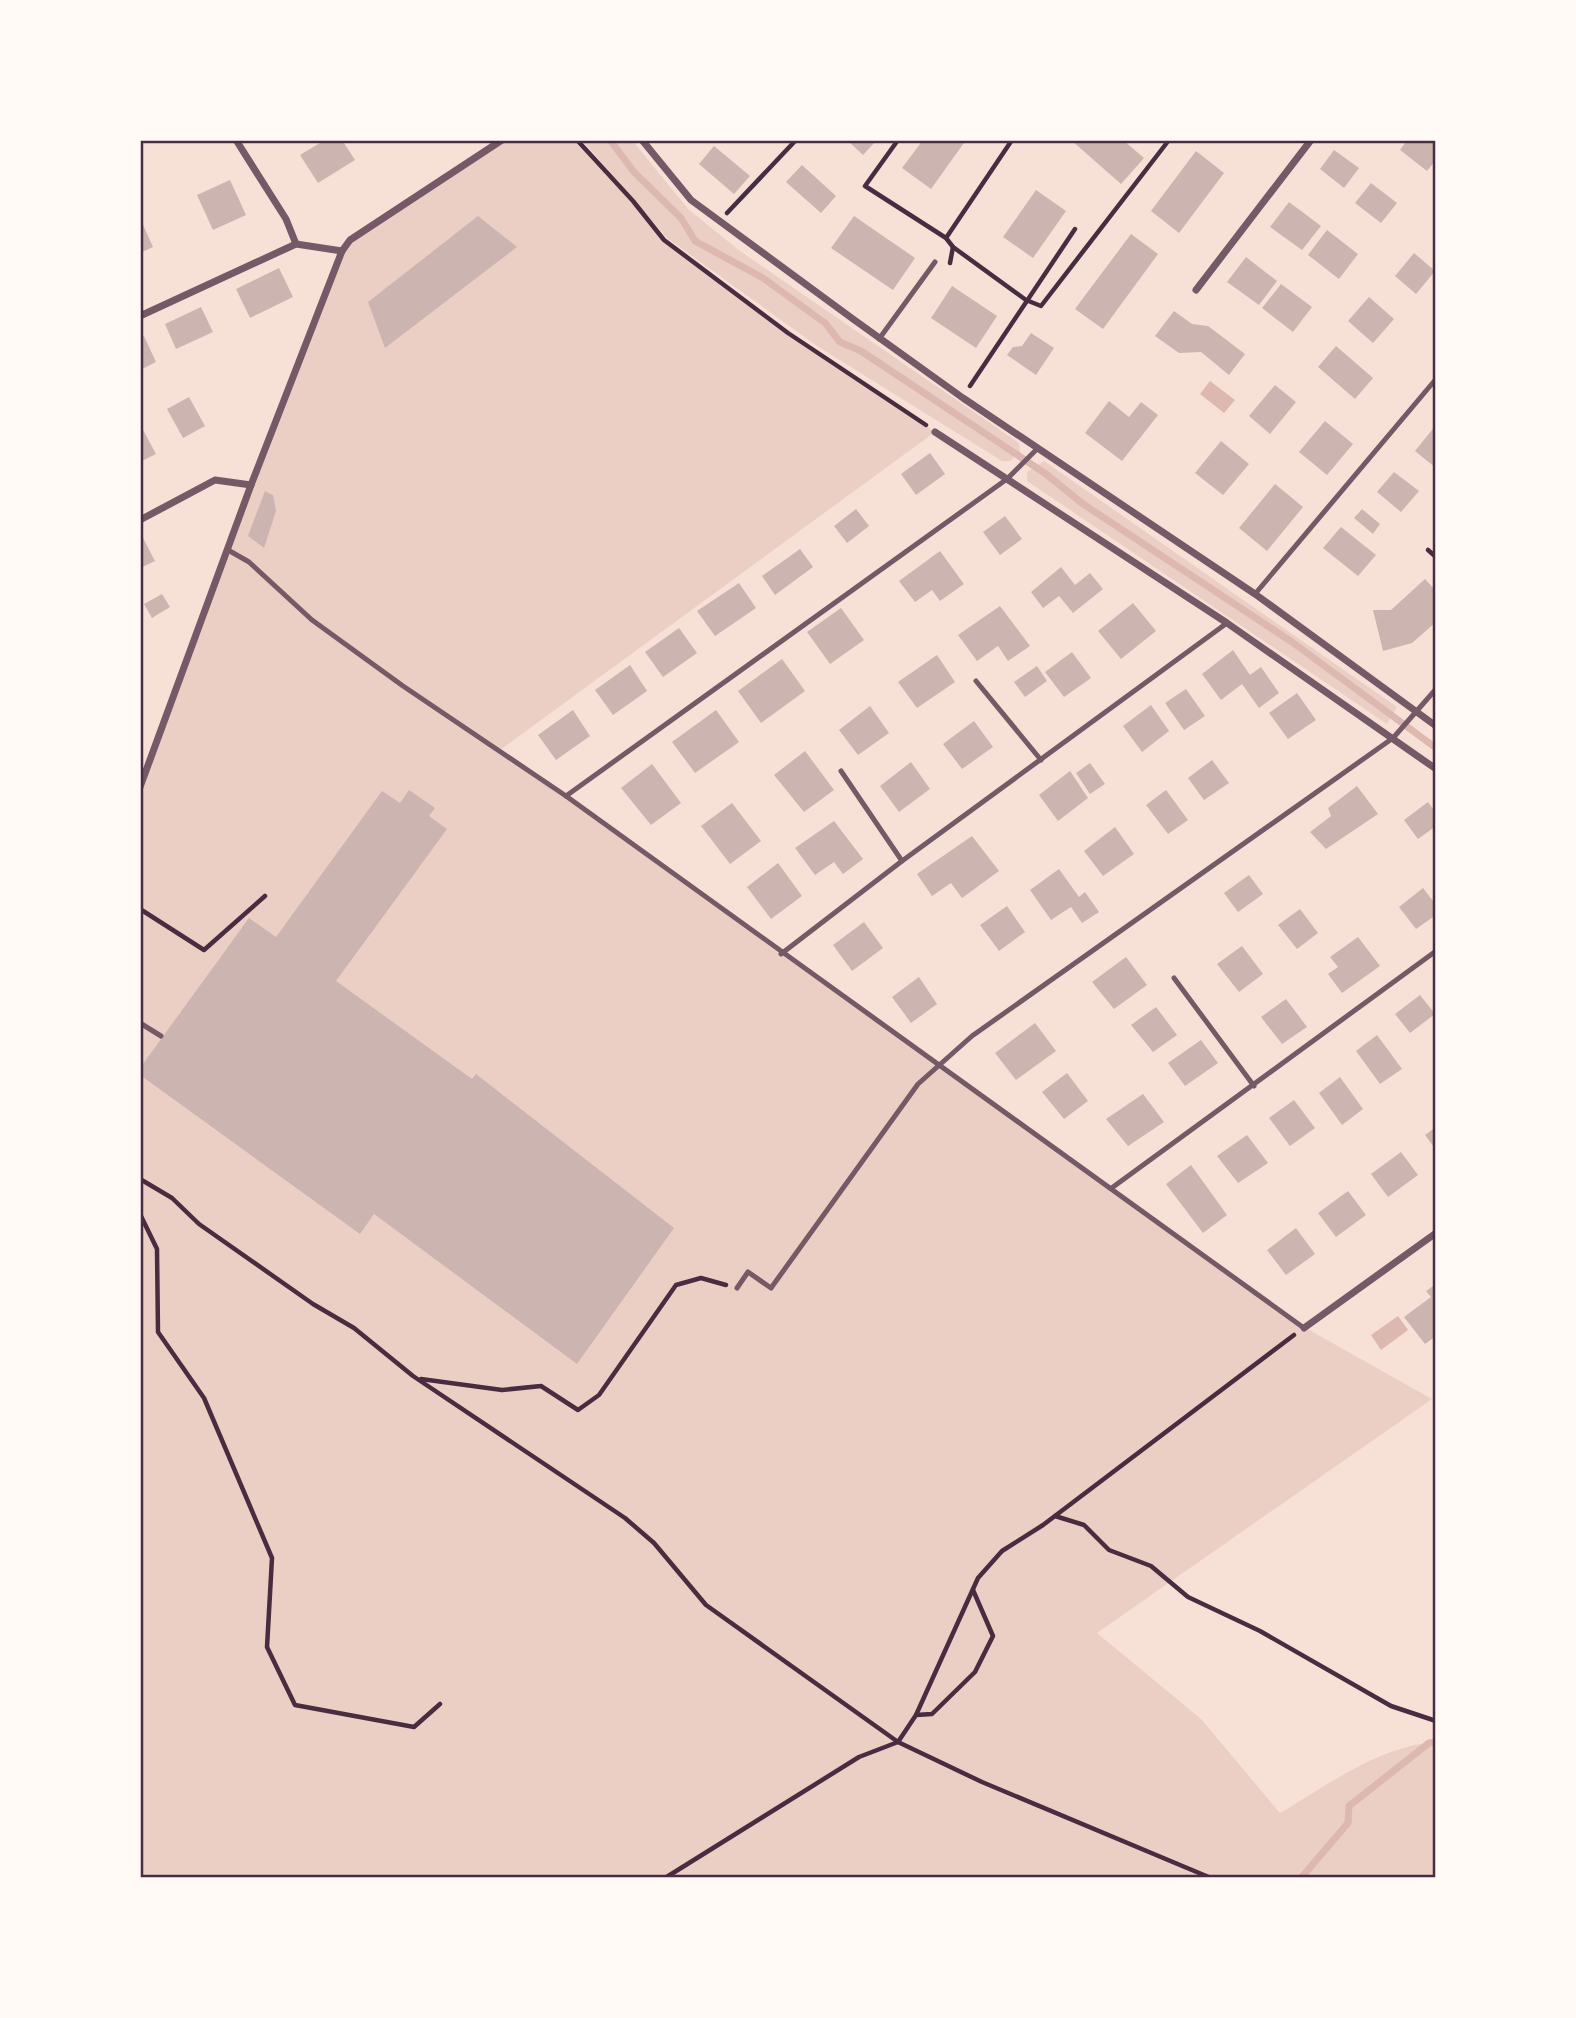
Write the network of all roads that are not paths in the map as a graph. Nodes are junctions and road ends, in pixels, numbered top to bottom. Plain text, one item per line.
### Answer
1 (236, 140) edge
2 (502, 140) edge
3 (642, 140) edge
4 (1311, 140) edge
5 (296, 244) junction
6 (342, 251) junction
7 (934, 262) dead end
8 (1196, 290) dead end
9 (140, 316) edge
10 (879, 339) junction
11 (1436, 379) edge
12 (935, 432) road end
13 (1036, 451) junction
14 (1007, 479) junction
15 (251, 485) junction
16 (140, 520) edge
17 (228, 550) junction
18 (1255, 594) junction
19 (1227, 623) junction
20 (975, 681) dead end
21 (1436, 690) edge
22 (1414, 711) junction
23 (1436, 726) edge
24 (1394, 737) junction
25 (1041, 760) junction
26 (1436, 769) edge
27 (841, 771) dead end
28 (140, 787) edge
29 (566, 796) junction
30 (902, 860) junction
31 (1436, 951) edge
32 (781, 954) junction
33 (1174, 978) dead end
34 (140, 1023) edge
35 (162, 1036) dead end
36 (937, 1066) junction
37 (1254, 1086) junction
38 (1113, 1187) junction
39 (1436, 1233) edge
40 (737, 1288) road end
41 (1304, 1328) joint

1 - 5 street
2 - 6 street
3 - 10 street
4 - 8 street
5 - 6 street
5 - 9 street
6 - 15 street
7 - 10 lane
10 - 13 street
11 - 18 lane
12 - 14 street
13 - 14 lane
13 - 18 street
14 - 19 street
14 - 29 lane
15 - 16 street
15 - 17 street
17 - 28 street
17 - 29 lane
18 - 22 street
19 - 24 street
19 - 25 lane
20 - 25 lane
21 - 22 lane
22 - 23 street
22 - 24 lane
24 - 26 street
24 - 36 lane
25 - 30 lane
27 - 30 lane
29 - 32 lane
30 - 32 lane
31 - 37 lane
32 - 36 lane
33 - 37 lane
34 - 35 lane
36 - 38 lane
36 - 40 lane
37 - 38 lane
38 - 41 lane
39 - 41 street

